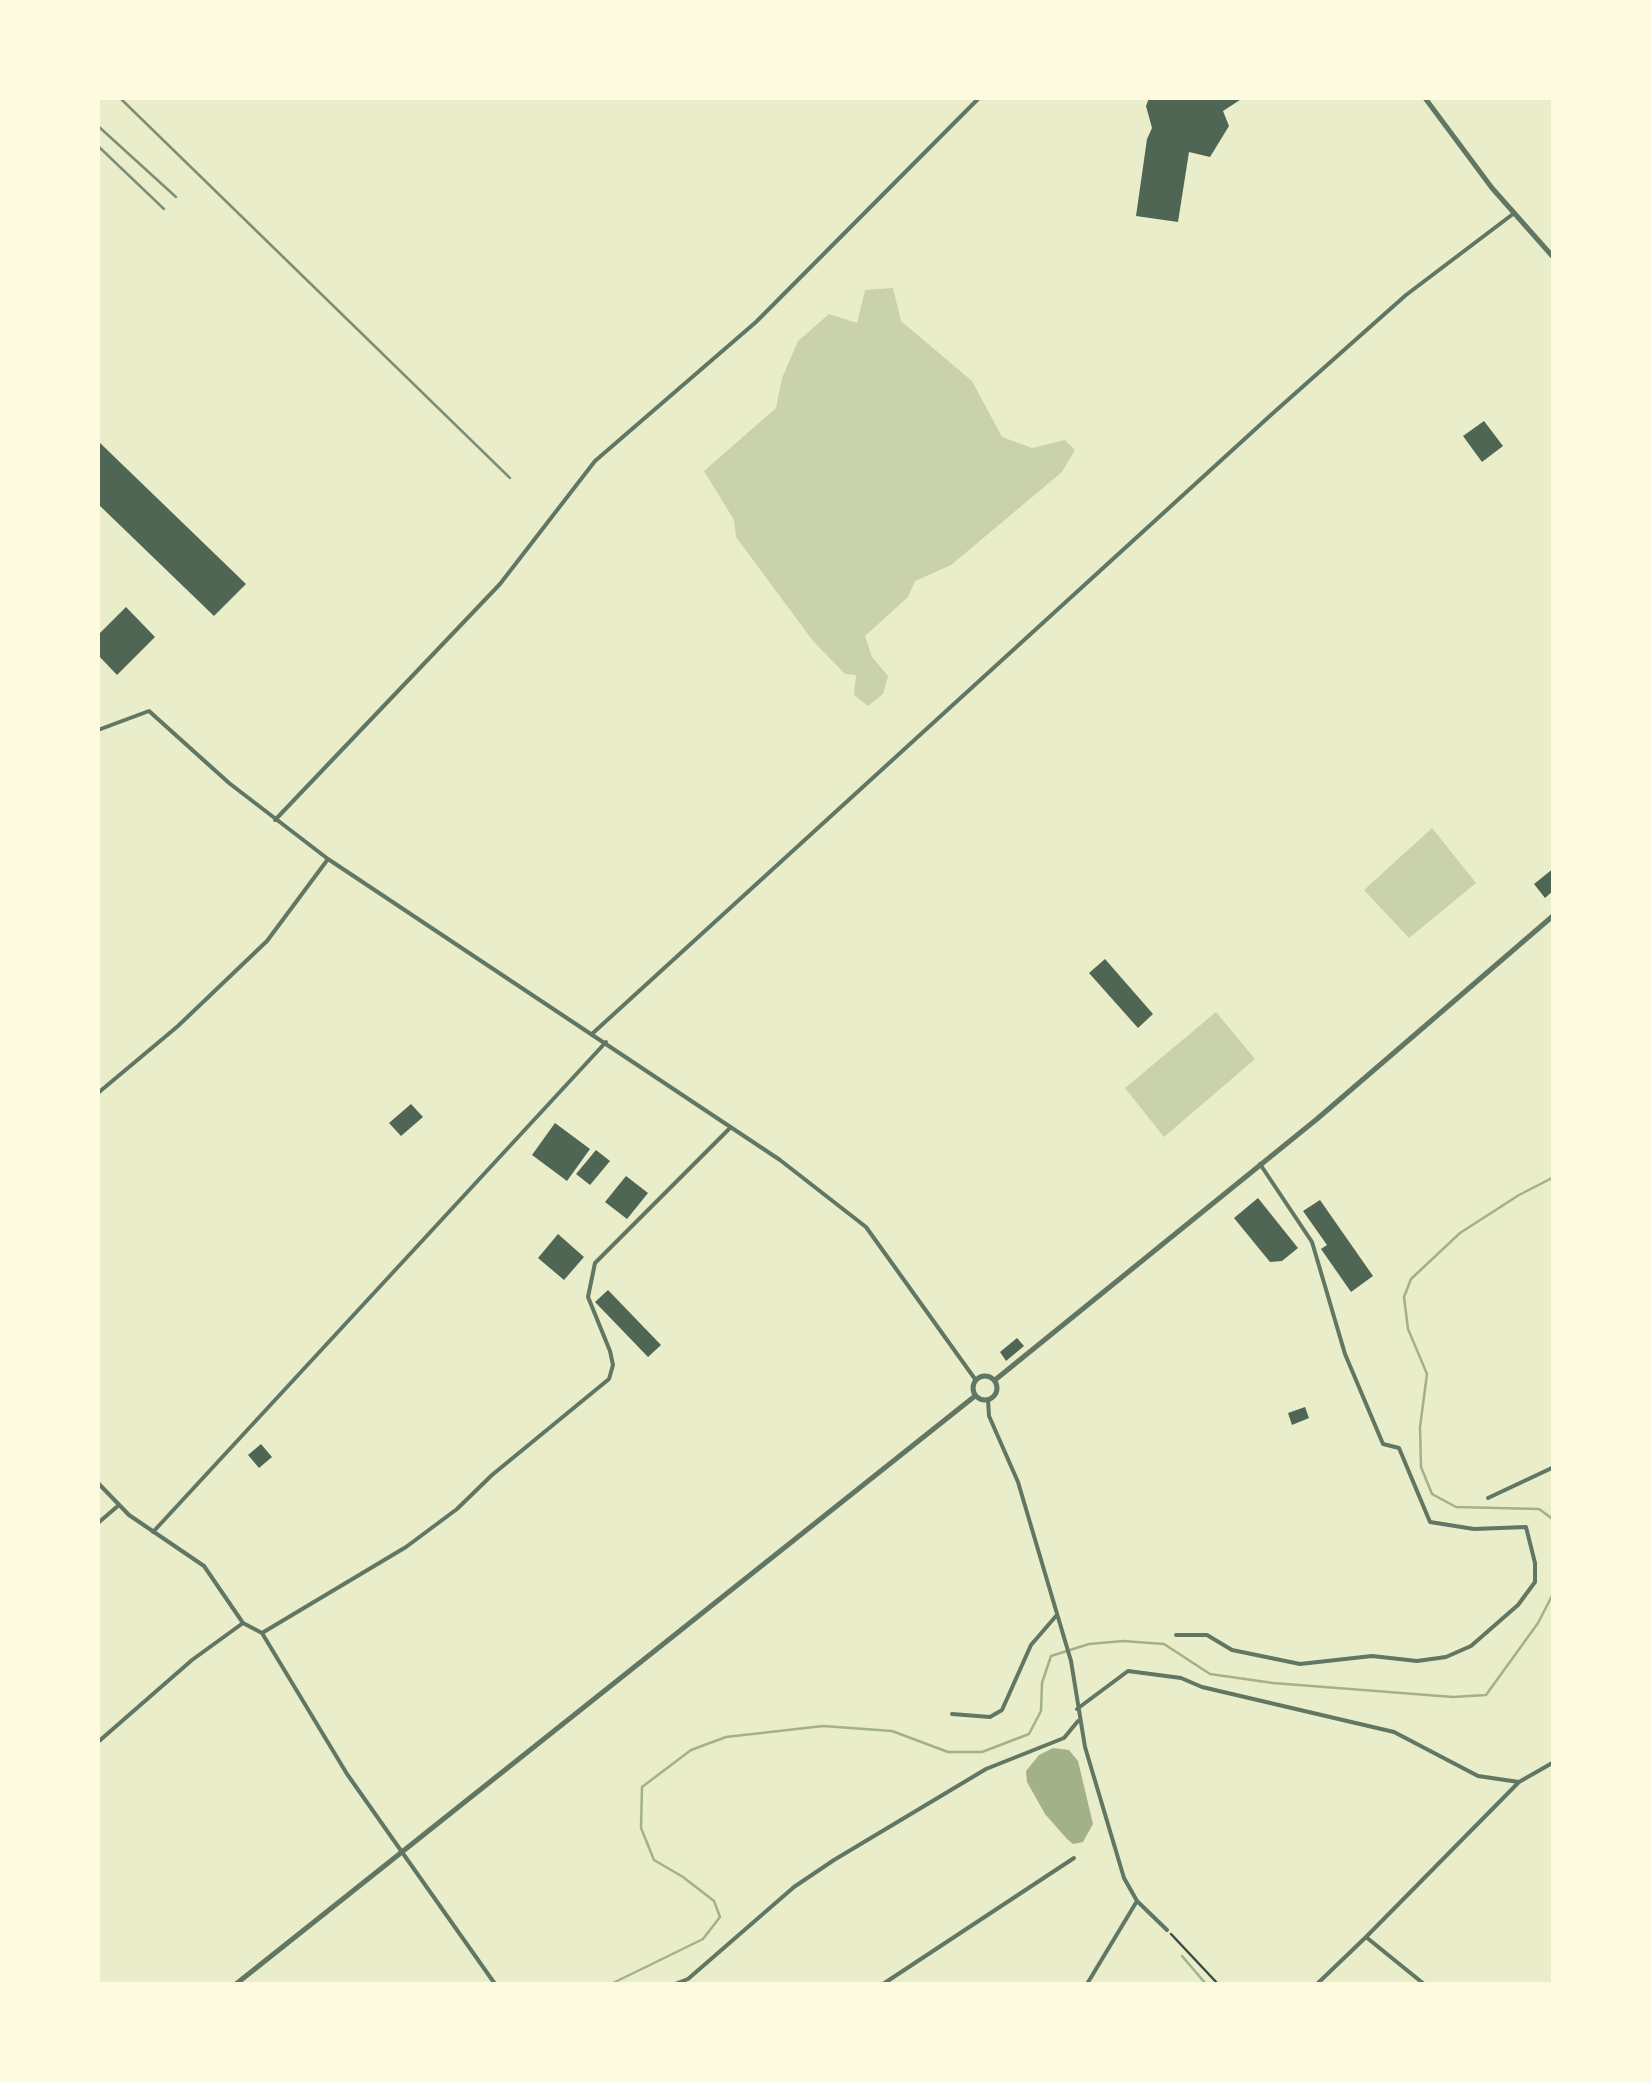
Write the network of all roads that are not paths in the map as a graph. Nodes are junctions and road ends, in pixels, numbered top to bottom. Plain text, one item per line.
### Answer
1 (980, 98) edge
2 (1425, 98) edge
3 (1513, 214) junction
4 (1554, 258) edge
5 (98, 730) edge
6 (274, 820) junction
7 (328, 859) junction
8 (1554, 916) edge
9 (593, 1034) junction
10 (606, 1042) junction
11 (98, 1093) edge
12 (732, 1126) junction
13 (1260, 1164) junction
14 (976, 1379) junction
15 (995, 1380) junction
16 (975, 1396) junction
17 (988, 1400) junction
18 (1554, 1467) edge
19 (98, 1483) edge
20 (1488, 1498) dead end
21 (119, 1505) junction
22 (98, 1523) edge
23 (153, 1532) junction
24 (1056, 1616) junction
25 (243, 1623) junction
26 (262, 1633) junction
27 (1176, 1635) dead end
28 (1077, 1710) junction
29 (952, 1714) dead end
30 (1080, 1719) junction
31 (98, 1742) edge
32 (1554, 1762) edge
33 (1519, 1782) junction
34 (404, 1852) junction
35 (1074, 1858) dead end
36 (1137, 1901) junction
37 (1167, 1930) road end
38 (1366, 1936) junction
39 (236, 1984) edge
40 (495, 1984) edge
41 (675, 1984) edge
42 (882, 1984) edge
43 (1087, 1984) edge
44 (1317, 1984) edge
45 (1424, 1984) edge

1 - 6 street
2 - 3 street
3 - 4 street
3 - 9 street
5 - 6 street
6 - 7 street
7 - 9 street
7 - 11 street
8 - 13 street
9 - 10 street
10 - 12 street
10 - 23 street
12 - 14 street
12 - 26 street
13 - 15 street
13 - 27 street
14 - 15 street
14 - 16 street
15 - 17 street
16 - 17 street
16 - 34 street
17 - 24 street
18 - 20 street
19 - 21 street
21 - 22 street
21 - 23 street
23 - 25 street
24 - 28 street
24 - 29 street
25 - 26 street
25 - 31 street
26 - 34 street
28 - 30 street
28 - 33 street
30 - 36 street
30 - 41 street
32 - 33 street
33 - 38 street
34 - 39 street
34 - 40 street
35 - 42 street
36 - 37 street
36 - 43 street
38 - 44 street
38 - 45 street

